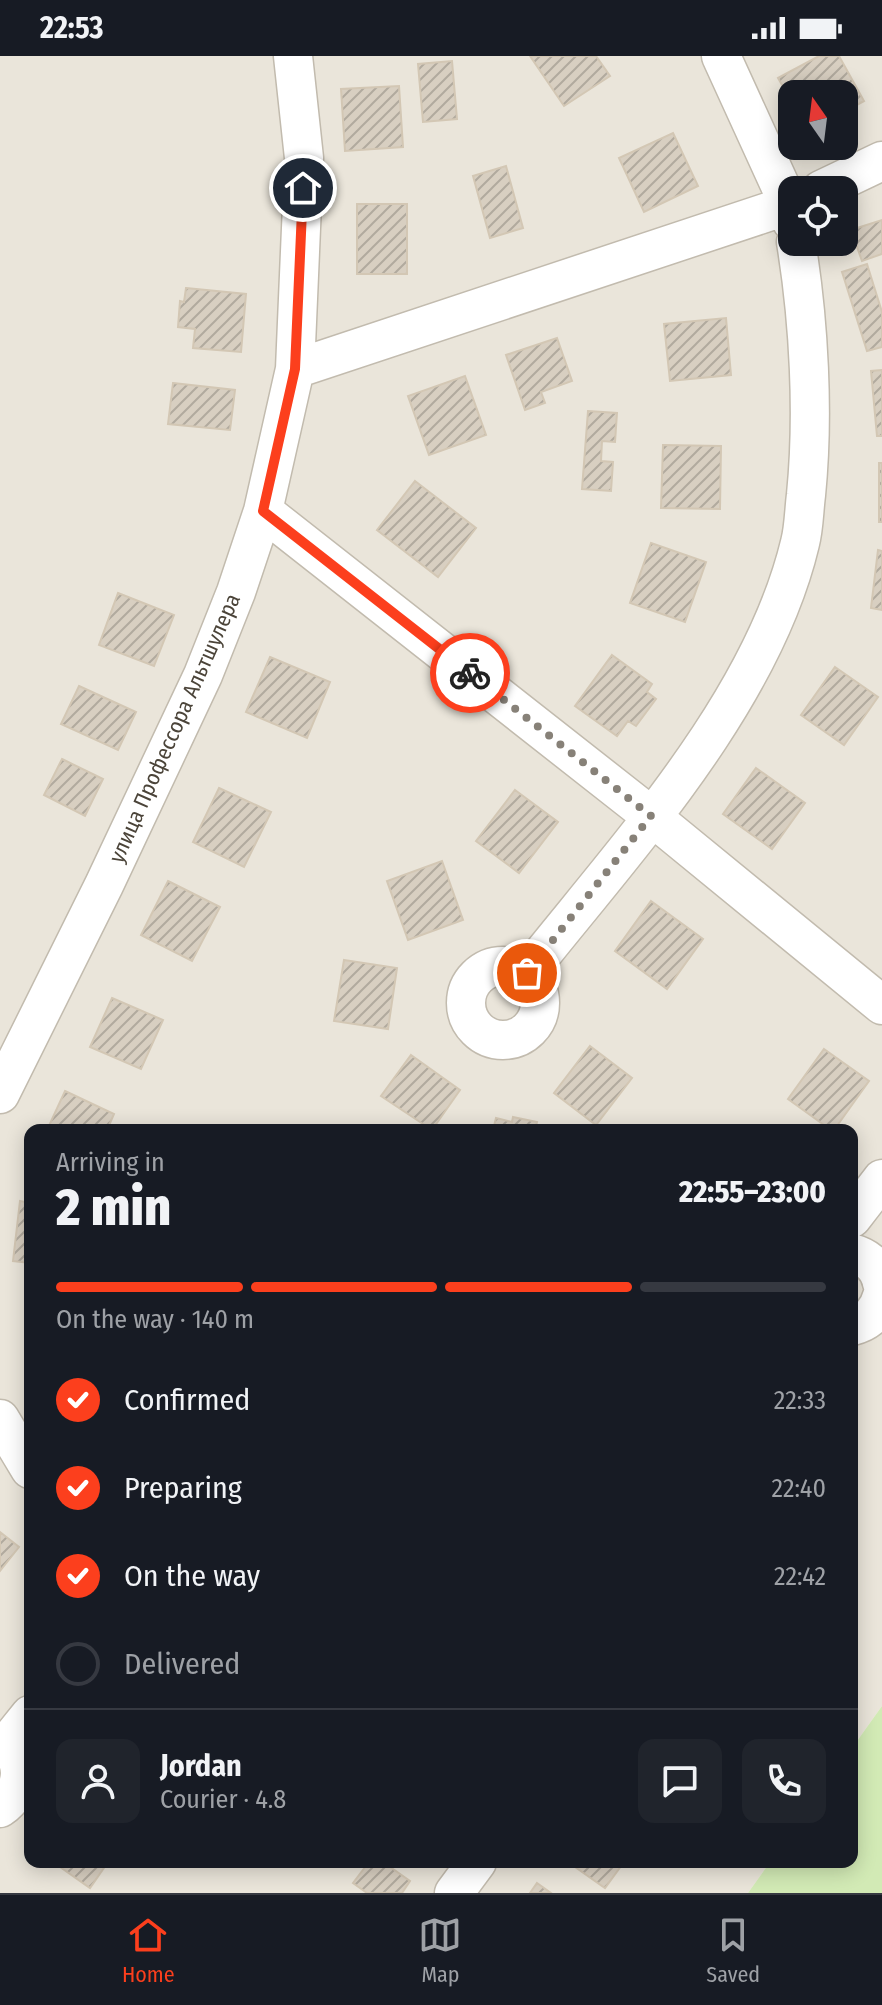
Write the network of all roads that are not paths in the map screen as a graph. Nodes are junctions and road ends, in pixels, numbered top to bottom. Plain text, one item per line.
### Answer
1 (293, 56) edge
2 (721, 56) edge
3 (882, 161) edge
4 (783, 176) edge
5 (853, 176) edge
6 (778, 212) edge
7 (798, 256) edge
8 (295, 369) junction
9 (263, 511) junction
10 (651, 816) junction
11 (527, 973) dead end
12 (882, 1005) edge
13 (0, 1094) edge
14 (882, 1179) edge
15 (858, 1210) edge
16 (858, 1254) edge
17 (882, 1283) edge
18 (882, 1296) edge
19 (858, 1323) edge
20 (0, 1419) edge
21 (0, 1444) edge
22 (24, 1459) edge
23 (24, 1464) edge
24 (24, 1721) edge
25 (3, 1744) edge
26 (0, 1808) edge
27 (473, 1868) edge
28 (454, 1893) edge

1 - 8 street, улица Профессора Альтшулера
2 - 4 street
3 - 5 street
6 - 8 street
7 - 10 street
8 - 9 street, улица Профессора Альтшулера
9 - 10 street
9 - 13 street, улица Профессора Альтшулера
10 - 11 street
10 - 12 street
14 - 15 street
16 - 17 street
18 - 19 street
20 - 22 street
21 - 23 street
24 - 25 street
25 - 26 street
27 - 28 street

